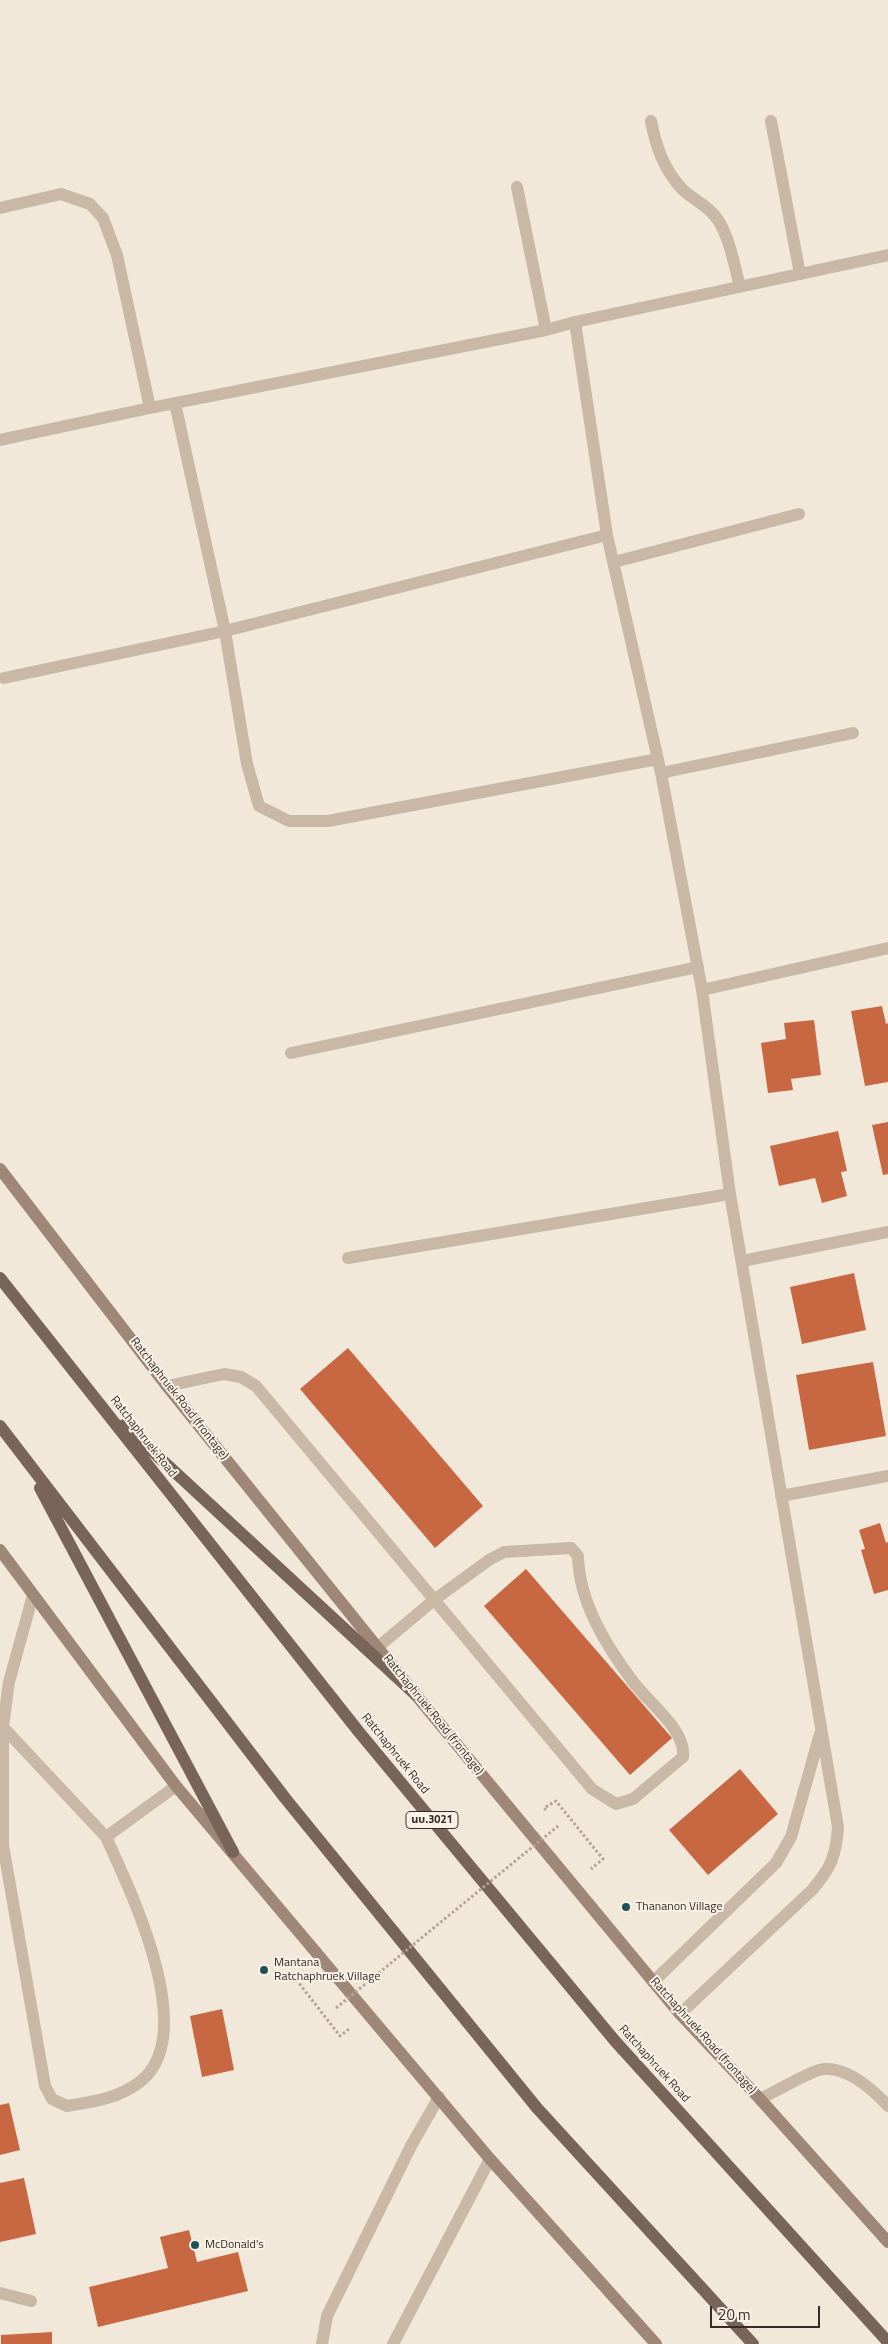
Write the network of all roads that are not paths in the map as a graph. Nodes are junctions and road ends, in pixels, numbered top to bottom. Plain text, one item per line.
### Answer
1 (651, 120) dead end
2 (771, 121) dead end
3 (517, 187) dead end
4 (0, 208) edge
5 (888, 255) edge
6 (800, 274) junction
7 (740, 286) junction
8 (574, 322) junction
9 (546, 330) junction
10 (175, 403) junction
11 (150, 408) junction
12 (0, 440) edge
13 (799, 514) dead end
14 (607, 535) junction
15 (614, 562) junction
16 (225, 631) junction
17 (4, 678) dead end
18 (853, 734) dead end
19 (658, 760) junction
20 (661, 773) junction
21 (888, 948) edge
22 (698, 967) junction
23 (702, 990) junction
24 (291, 1053) dead end
25 (0, 1169) edge
26 (730, 1194) junction
27 (888, 1232) edge
28 (348, 1258) dead end
29 (742, 1261) junction
30 (0, 1278) edge
31 (166, 1386) junction
32 (95, 1398) junction
33 (0, 1426) edge
34 (22, 1455) junction
35 (888, 1476) edge
36 (780, 1496) junction
37 (0, 1550) edge
38 (33, 1595) junction
39 (434, 1600) junction
40 (378, 1647) junction
41 (415, 1694) junction
42 (3, 1727) junction
43 (820, 1732) junction
44 (176, 1786) junction
45 (106, 1837) junction
46 (233, 1852) junction
47 (653, 1982) junction
48 (680, 2014) junction
49 (439, 2097) junction
50 (760, 2099) junction
51 (888, 2106) edge
52 (490, 2159) junction
53 (888, 2242) edge
54 (0, 2294) edge
55 (31, 2301) dead end
56 (888, 2342) edge
57 (322, 2344) edge
58 (393, 2344) edge
59 (656, 2344) edge
60 (752, 2344) edge

1 - 7 street
2 - 6 street
3 - 9 street
4 - 11 street
5 - 6 street
6 - 7 street
7 - 8 street
8 - 9 street
8 - 14 street
9 - 10 street
10 - 11 street
10 - 16 street
11 - 12 street
13 - 15 street
14 - 15 street
14 - 16 street
15 - 19 street
16 - 17 street
16 - 19 street
18 - 20 street
19 - 20 street
20 - 22 street
21 - 23 street
22 - 23 street
22 - 24 street
23 - 26 street
25 - 31 main road, Ratchaphruek Road (frontage)
26 - 28 street
26 - 29 street
27 - 29 street
29 - 36 street
30 - 32 main road, Ratchaphruek Road / นบ.3021
31 - 39 street
31 - 40 main road, Ratchaphruek Road (frontage)
32 - 41 main road
32 - 56 main road, Ratchaphruek Road / นบ.3021
33 - 34 main road
34 - 46 main road
34 - 60 main road
35 - 36 street
36 - 43 street
37 - 38 main road
38 - 42 street
38 - 44 main road
39 - 39 street
39 - 40 street
40 - 41 main road, Ratchaphruek Road (frontage)
41 - 47 main road, Ratchaphruek Road (frontage)
42 - 45 street
42 - 45 street
43 - 47 street
43 - 48 street
44 - 45 street
44 - 46 main road
46 - 49 main road
47 - 48 main road, Ratchaphruek Road (frontage)
48 - 50 main road, Ratchaphruek Road (frontage)
49 - 52 main road
49 - 57 street
50 - 51 street
50 - 53 main road, Ratchaphruek Road (frontage)
52 - 58 street
52 - 59 main road
54 - 55 street

